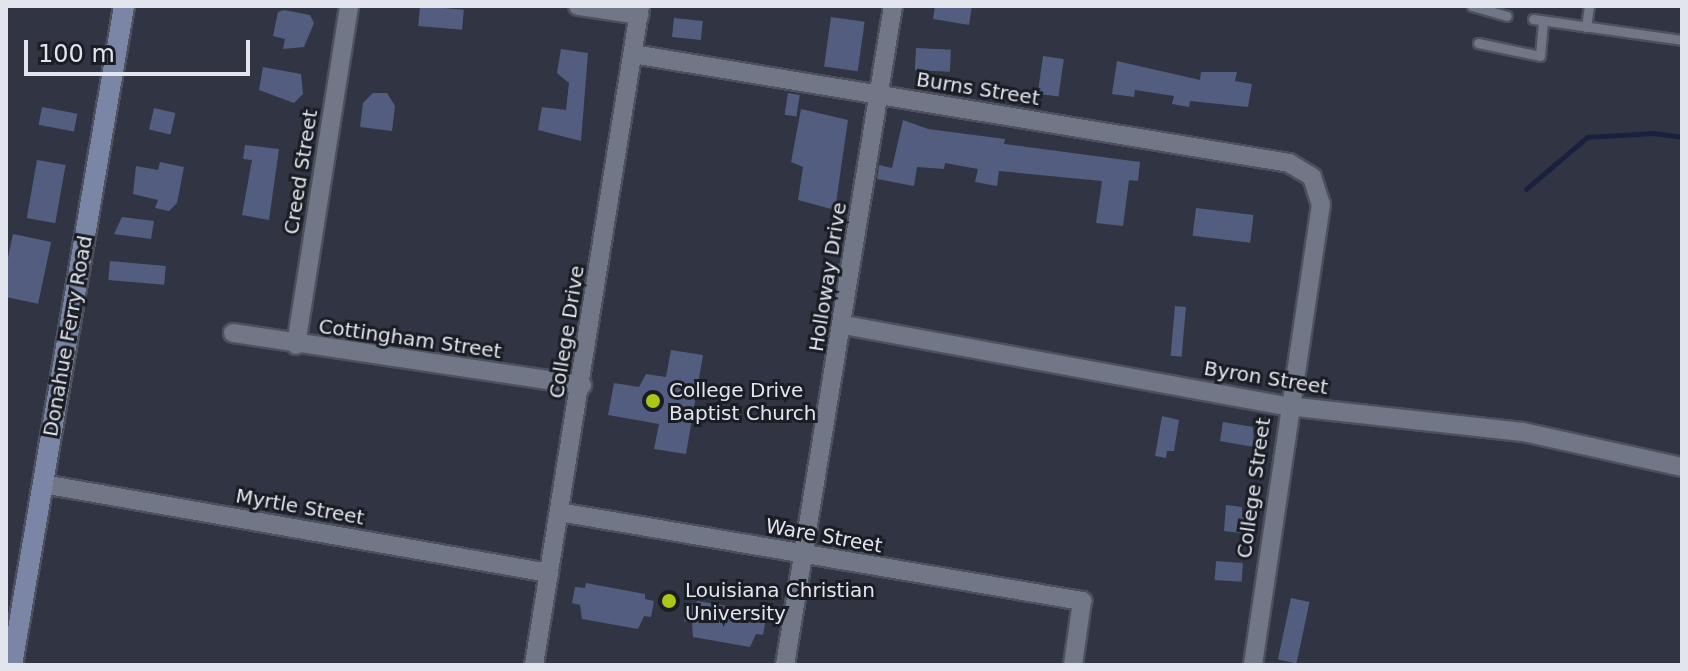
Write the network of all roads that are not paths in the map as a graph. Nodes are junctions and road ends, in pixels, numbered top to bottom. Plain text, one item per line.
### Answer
1 (124, 6) edge
2 (349, 6) edge
3 (578, 6) edge
4 (893, 6) edge
5 (1472, 6) edge
6 (1589, 6) edge
7 (640, 10) edge
8 (1507, 16) dead end
9 (1586, 27) junction
10 (1682, 40) edge
11 (1478, 43) dead end
12 (633, 54) junction
13 (879, 95) junction
14 (1312, 177) joint
15 (844, 325) junction
16 (233, 333) dead end
17 (296, 345) junction
18 (582, 385) junction
19 (1287, 406) junction
20 (1682, 467) edge
21 (43, 484) junction
22 (559, 512) junction
23 (803, 555) junction
24 (549, 573) junction
25 (12, 665) edge
26 (534, 665) edge
27 (785, 665) edge
28 (1073, 665) edge
29 (1253, 665) edge

1 - 21 main road, Donahue Ferry Road
2 - 17 street, Creed Street
3 - 7 street
4 - 13 street, Holloway Drive
5 - 8 lane
6 - 9 lane
7 - 12 street, College Drive
9 - 10 lane
9 - 11 lane
12 - 13 street, Burns Street
12 - 18 street, College Drive
13 - 14 street, Burns Street
13 - 15 street, Holloway Drive
14 - 19 street, College Street
15 - 19 street, Byron Street
15 - 23 street, Holloway Drive
16 - 17 street, Cottingham Street
17 - 18 street, Cottingham Street
18 - 22 street, College Drive
19 - 20 street, Byron Street
19 - 29 street, College Street
21 - 24 street, Myrtle Street
21 - 25 main road, Donahue Ferry Road
22 - 23 street, Ware Street
22 - 24 street, College Drive
23 - 27 street, Holloway Drive
23 - 28 street, Ware Street
24 - 26 street, College Drive

